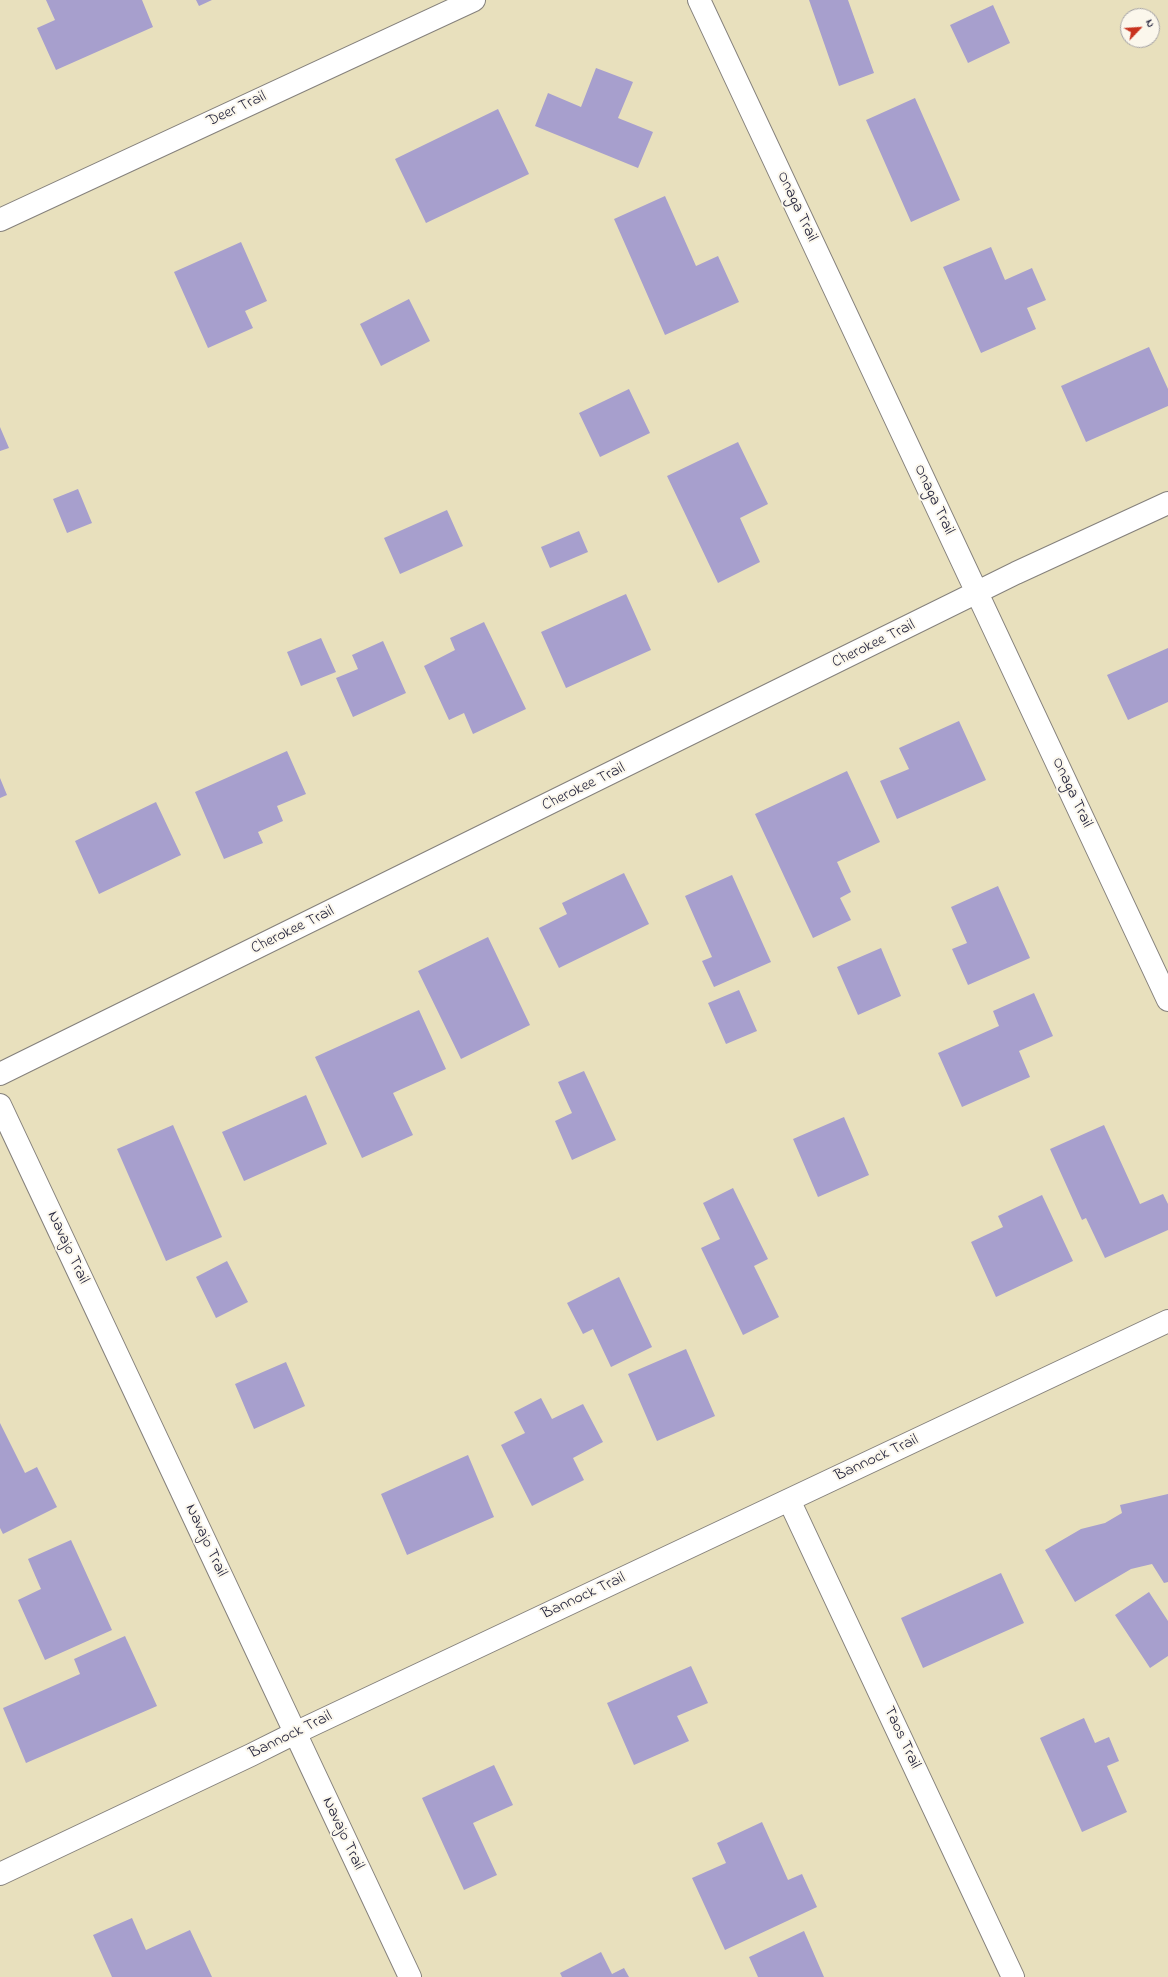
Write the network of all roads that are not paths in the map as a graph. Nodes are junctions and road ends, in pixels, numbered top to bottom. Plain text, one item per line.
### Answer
1 (474, 0) edge
2 (699, 0) edge
3 (0, 220) edge
4 (1168, 503) edge
5 (977, 593) junction
6 (1168, 1000) edge
7 (0, 1074) edge
8 (0, 1105) edge
9 (1168, 1321) edge
10 (789, 1500) junction
11 (295, 1733) junction
12 (0, 1874) edge
13 (410, 1977) edge
14 (1013, 1977) edge

1 - 3 street, Deer Trail
2 - 5 street, Onaga Trail
4 - 5 street, Cherokee Trail
5 - 6 street, Onaga Trail
5 - 7 street, Cherokee Trail
8 - 11 street, Navajo Trail
9 - 10 street, Bannock Trail
10 - 11 street, Bannock Trail
10 - 14 street, Taos Trail
11 - 12 street, Bannock Trail
11 - 13 street, Navajo Trail

